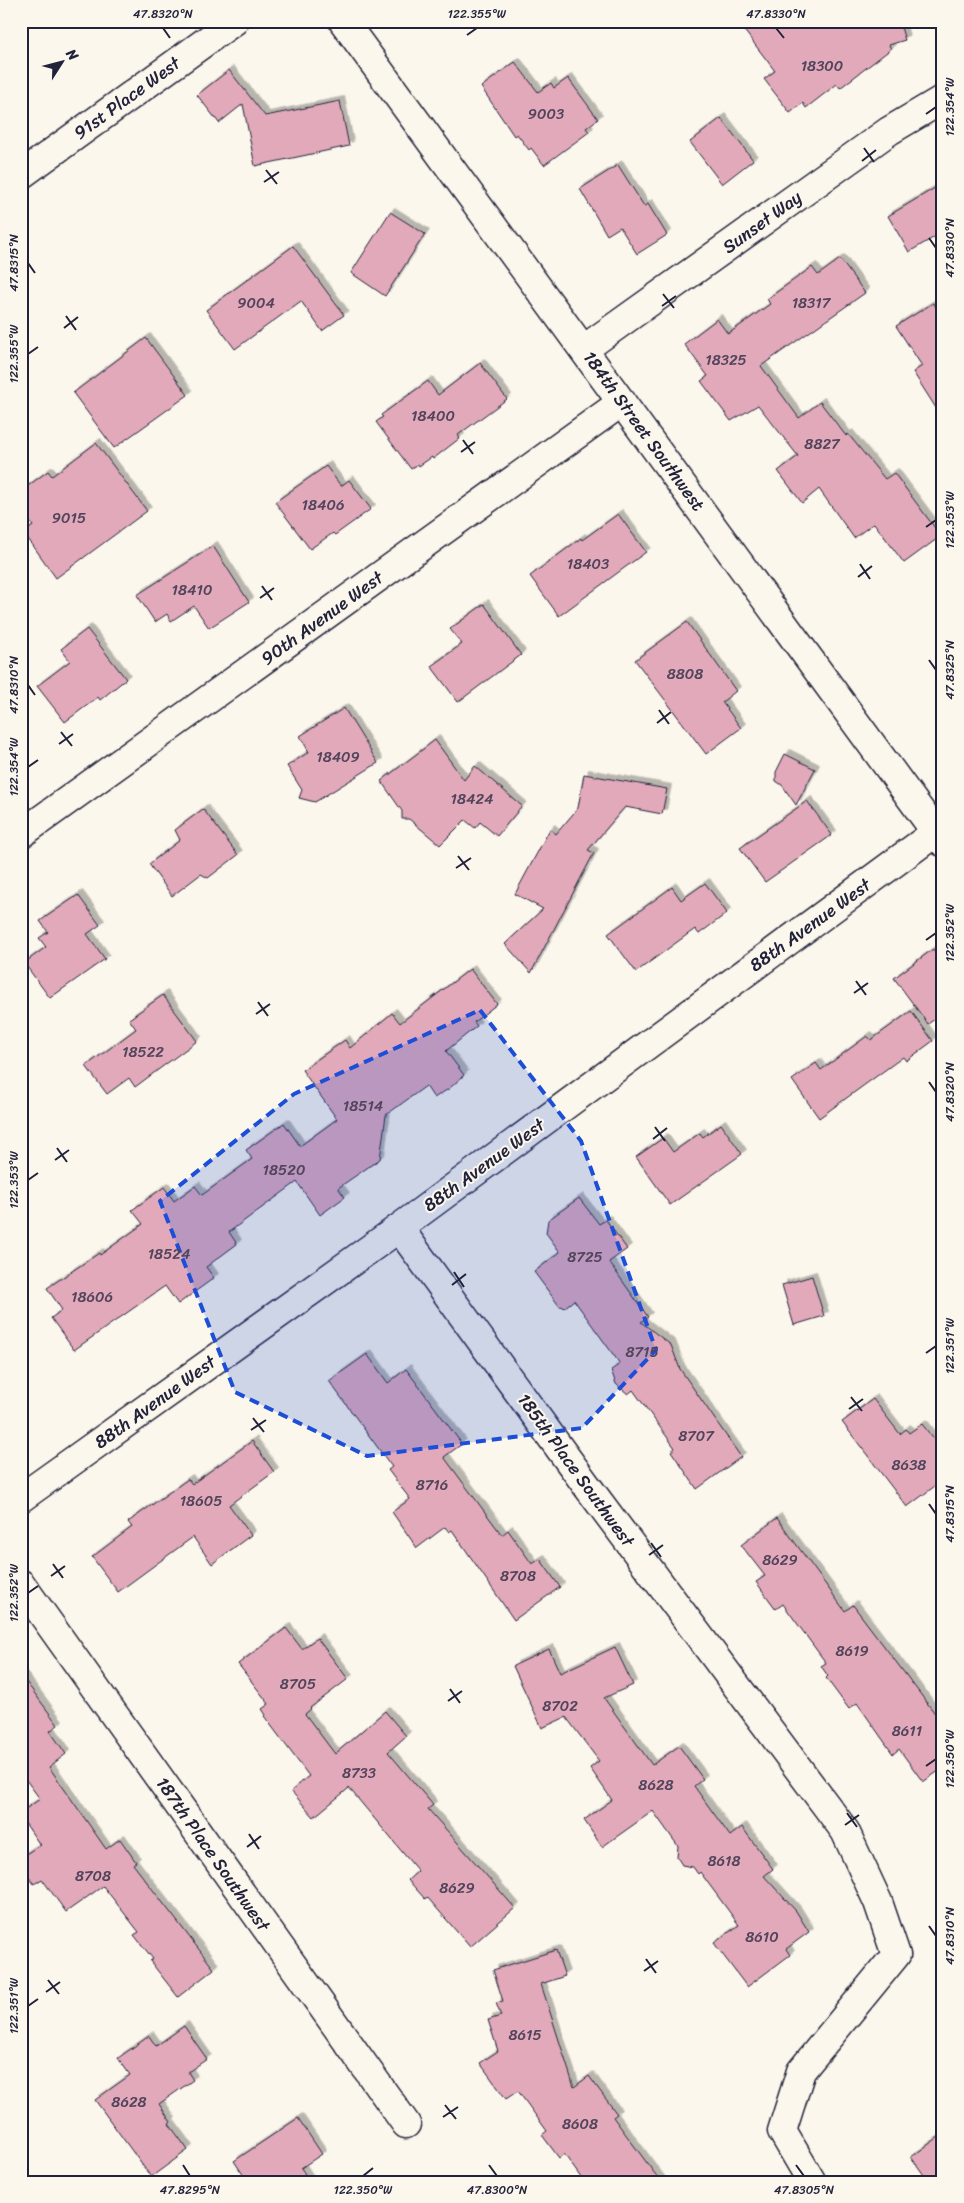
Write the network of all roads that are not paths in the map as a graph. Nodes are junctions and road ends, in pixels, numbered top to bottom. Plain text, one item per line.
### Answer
1 (234, 21) edge
2 (343, 21) edge
3 (943, 99) edge
4 (21, 175) edge
5 (584, 349) junction
6 (622, 402) junction
7 (21, 834) edge
8 (940, 834) edge
9 (399, 1228) junction
10 (21, 1498) edge
11 (21, 1584) edge
12 (406, 2124) dead end
13 (812, 2182) edge

1 - 4 street, 91st Place West
2 - 5 street, 184th Street Southwest
3 - 5 street, Sunset Way
5 - 6 street, 184th Street Southwest
6 - 7 street, 90th Avenue West
6 - 8 street, 184th Street Southwest
8 - 9 street, 88th Avenue West
9 - 10 street, 88th Avenue West
9 - 13 street, 185th Place Southwest
11 - 12 street, 187th Place Southwest

